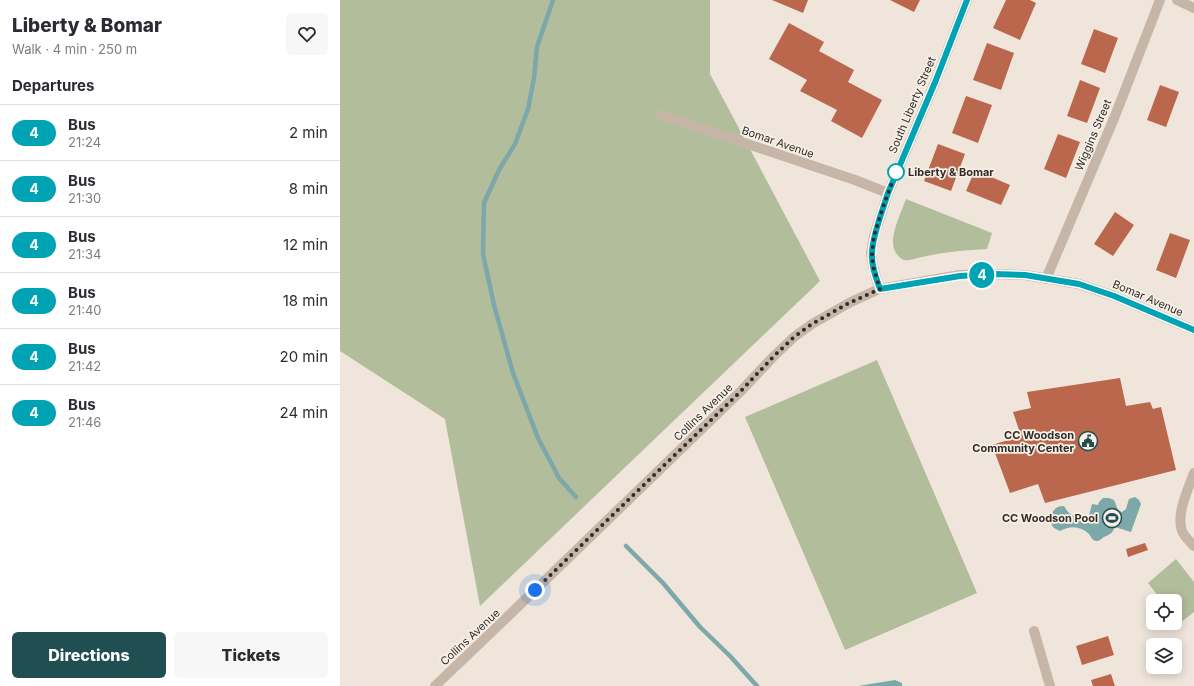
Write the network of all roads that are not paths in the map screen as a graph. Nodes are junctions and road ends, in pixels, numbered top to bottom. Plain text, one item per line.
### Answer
1 (967, 0) edge
2 (1160, 0) edge
3 (1177, 0) edge
4 (1194, 8) edge
5 (661, 115) dead end
6 (888, 193) junction
7 (1046, 279) junction
8 (880, 289) junction
9 (1194, 330) edge
10 (1194, 473) edge
11 (1194, 546) edge
12 (1034, 631) dead end
13 (435, 686) edge
14 (1050, 686) edge

1 - 6 street, South Liberty Street
2 - 7 street, Wiggins Street
3 - 4 street
5 - 6 street, Bomar Avenue
6 - 8 street, South Liberty Street
7 - 8 street, Collins Avenue
7 - 9 street, Bomar Avenue
8 - 13 street, Collins Avenue
10 - 11 street
12 - 14 street

